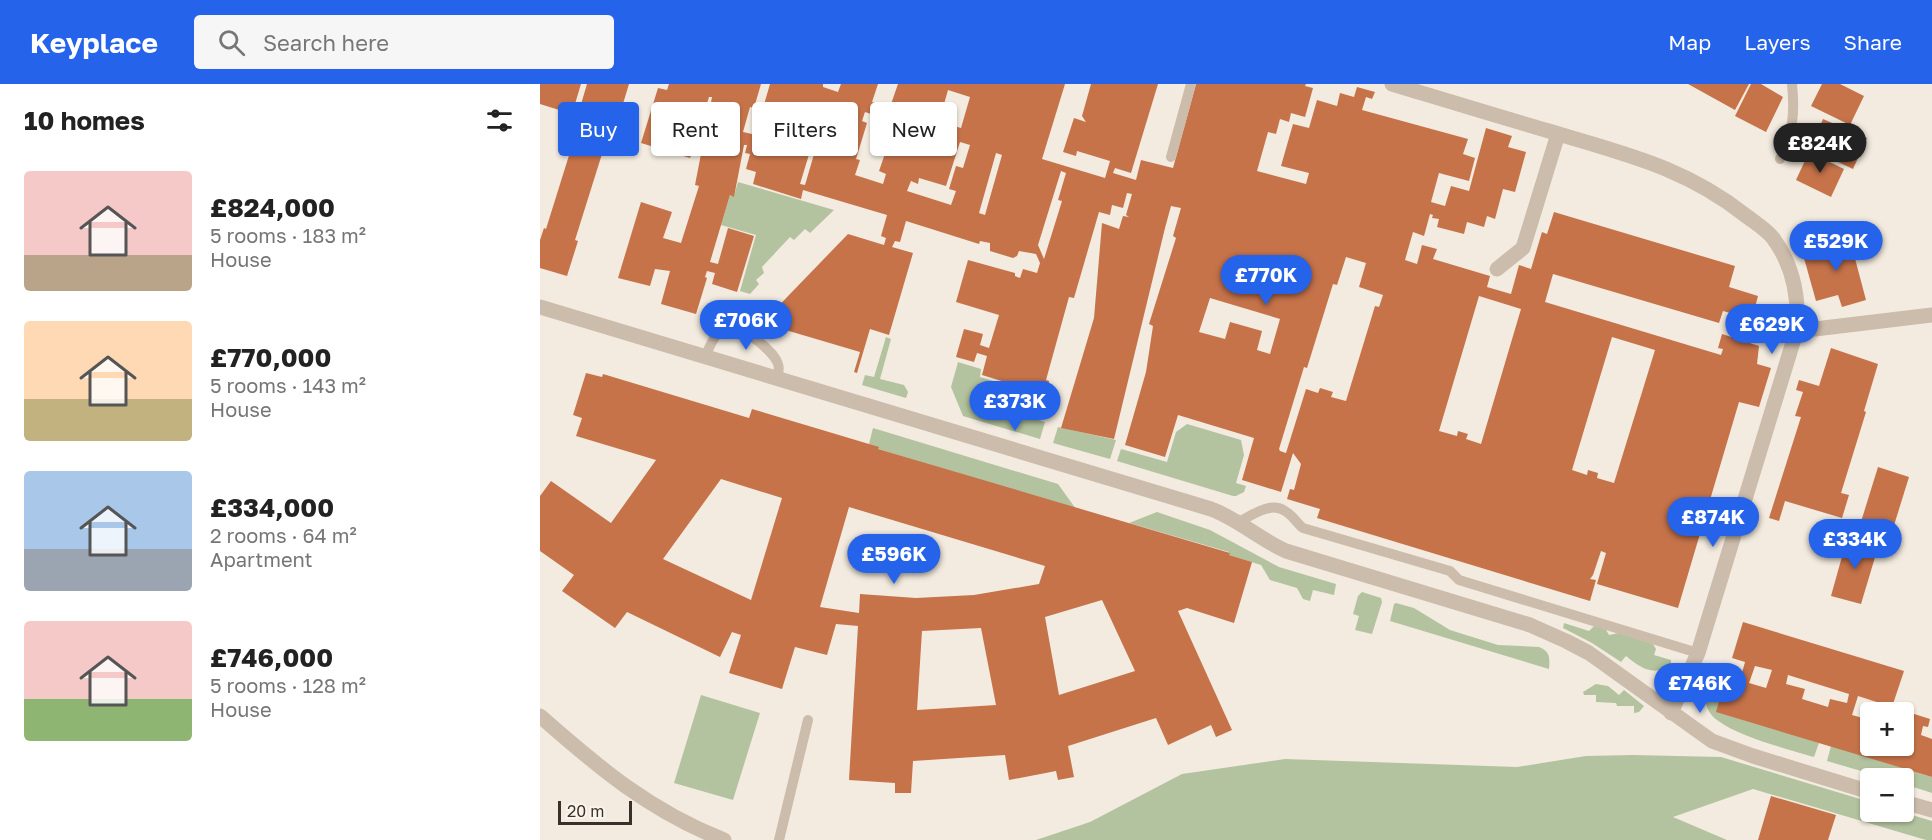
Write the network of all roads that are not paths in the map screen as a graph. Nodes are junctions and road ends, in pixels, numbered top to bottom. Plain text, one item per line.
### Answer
1 (1191, 84) edge
2 (1392, 84) edge
3 (1792, 84) edge
4 (1558, 134) junction
5 (1171, 157) dead end
6 (1780, 159) dead end
7 (1497, 269) dead end
8 (540, 307) edge
9 (1932, 315) edge
10 (1797, 329) junction
11 (705, 357) junction
12 (777, 378) junction
13 (1239, 522) junction
14 (1698, 653) junction
15 (1671, 713) junction
16 (540, 716) edge
17 (808, 720) dead end
18 (1860, 789) edge
19 (1914, 805) edge
20 (1932, 810) edge
21 (724, 840) edge
22 (779, 840) edge

1 - 5 lane
2 - 4 street
3 - 6 lane
4 - 7 street
4 - 10 street
8 - 11 street
9 - 10 street
10 - 14 street
11 - 12 street
11 - 12 lane
12 - 13 street
13 - 14 lane
13 - 15 street
14 - 15 street
15 - 18 street
16 - 21 street
17 - 22 lane
19 - 20 street

